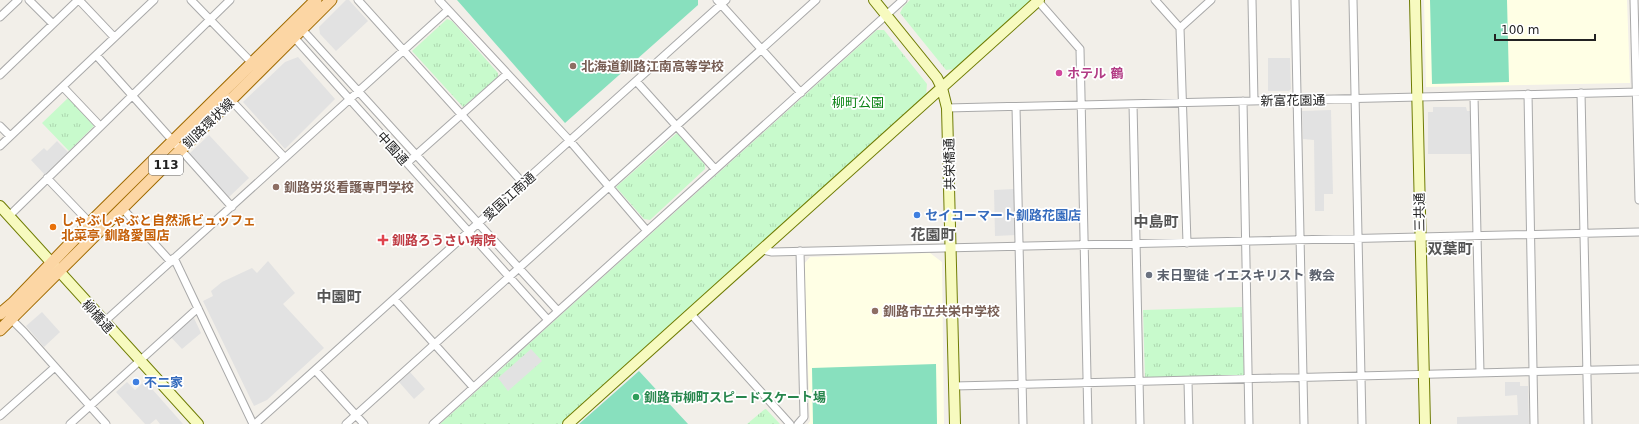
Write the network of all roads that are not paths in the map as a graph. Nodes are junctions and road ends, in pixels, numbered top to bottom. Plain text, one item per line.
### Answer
1 (18, 0) edge
2 (29, 0) edge
3 (79, 0) edge
4 (154, 0) edge
5 (191, 0) edge
6 (230, 0) edge
7 (316, 0) edge
8 (331, 0) edge
9 (358, 0) edge
10 (439, 0) edge
11 (816, 0) edge
12 (874, 0) edge
13 (903, 0) edge
14 (1039, 0) edge
15 (1155, 0) edge
16 (1211, 0) edge
17 (1252, 0) edge
18 (1295, 0) edge
19 (1353, 0) edge
20 (1415, 0) edge
21 (1634, 0) edge
22 (721, 2) edge
23 (448, 10) junction
24 (887, 16) junction
25 (0, 17) edge
26 (210, 20) junction
27 (53, 24) junction
28 (299, 25) junction
29 (1180, 28) junction
30 (291, 33) junction
31 (114, 37) junction
32 (761, 49) junction
33 (403, 50) junction
34 (96, 55) junction
35 (253, 64) junction
36 (507, 74) junction
37 (0, 75) edge
38 (636, 81) junction
39 (62, 87) junction
40 (942, 88) junction
41 (359, 91) junction
42 (224, 92) junction
43 (801, 92) junction
44 (1638, 92) edge
45 (1581, 93) junction
46 (1528, 94) junction
47 (132, 95) junction
48 (1474, 96) junction
49 (1418, 97) junction
50 (350, 99) junction
51 (1356, 99) junction
52 (1297, 100) junction
53 (231, 101) junction
54 (1254, 101) junction
55 (1243, 102) junction
56 (1182, 103) junction
57 (1133, 104) junction
58 (1082, 105) junction
59 (1016, 106) junction
60 (948, 108) junction
61 (462, 114) junction
62 (0, 126) edge
63 (100, 126) junction
64 (676, 126) junction
65 (10, 136) junction
66 (570, 142) junction
67 (0, 146) edge
68 (176, 146) junction
69 (416, 154) junction
70 (285, 158) junction
71 (407, 163) junction
72 (715, 169) junction
73 (47, 178) junction
74 (523, 183) junction
75 (609, 187) junction
76 (1639, 200) edge
77 (0, 207) edge
78 (232, 207) junction
79 (123, 209) junction
80 (9, 216) junction
81 (90, 223) junction
82 (478, 224) junction
83 (647, 231) junction
84 (469, 232) junction
85 (1639, 232) edge
86 (1584, 233) junction
87 (1530, 234) junction
88 (1477, 236) junction
89 (1420, 237) junction
90 (1300, 239) junction
91 (1358, 239) junction
92 (1245, 241) junction
93 (1187, 243) junction
94 (1136, 244) junction
95 (1086, 245) junction
96 (1019, 246) junction
97 (950, 248) junction
98 (763, 250) junction
99 (800, 251) junction
100 (172, 260) junction
101 (54, 267) junction
102 (518, 268) junction
103 (509, 276) junction
104 (394, 299) junction
105 (198, 308) junction
106 (558, 311) junction
107 (0, 313) edge
108 (691, 314) junction
109 (11, 319) junction
110 (548, 320) junction
111 (104, 322) junction
112 (0, 330) edge
113 (435, 345) junction
114 (140, 361) junction
115 (55, 367) junction
116 (1639, 369) edge
117 (315, 370) junction
118 (1587, 371) junction
119 (1533, 372) junction
120 (1480, 373) junction
121 (1423, 374) junction
122 (1361, 377) junction
123 (1302, 379) junction
124 (1248, 380) junction
125 (1188, 381) junction
126 (1139, 382) junction
127 (1087, 383) junction
128 (1022, 384) junction
129 (954, 386) junction
130 (473, 387) junction
131 (90, 406) junction
132 (356, 415) junction
133 (0, 416) edge
134 (70, 424) edge
135 (106, 424) edge
136 (198, 424) edge
137 (254, 424) edge
138 (346, 424) edge
139 (364, 424) edge
140 (433, 424) edge
141 (568, 424) edge
142 (790, 424) edge
143 (798, 424) edge
144 (955, 424) edge
145 (1024, 424) edge
146 (1088, 424) edge
147 (1140, 424) edge
148 (1189, 424) edge
149 (1249, 424) edge
150 (1304, 424) edge
151 (1362, 424) edge
152 (1425, 424) edge
153 (1534, 424) edge
154 (1588, 424) edge

1 - 25 street
2 - 27 street
3 - 27 street
3 - 31 street
4 - 31 street
5 - 26 street
6 - 26 street
7 - 28 main road, 釧路環状線 / 113
8 - 28 main road, 釧路環状線 / 113
9 - 33 street
10 - 23 street
11 - 32 street
12 - 24 street, 共栄橋通
13 - 24 street
14 - 40 street
14 - 58 street
15 - 29 street
16 - 29 street
17 - 54 street
18 - 52 street
19 - 51 street
20 - 49 street, 三共通
21 - 44 street
22 - 32 street
22 - 38 street, 愛国江南通
23 - 33 street
23 - 36 street
24 - 40 street, 共栄橋通
24 - 43 street
26 - 35 street
26 - 47 street
27 - 37 street
28 - 30 main road, 釧路環状線 / 113
28 - 41 street, 中園通
29 - 56 street
30 - 35 main road, 釧路環状線 / 113
30 - 50 street, 中園通
30 - 53 main road, 釧路環状線 / 113
31 - 34 street
32 - 43 street
32 - 64 street
33 - 41 street
33 - 61 street
34 - 39 street
34 - 47 street
35 - 42 main road, 釧路環状線 / 113
36 - 61 street
36 - 66 street
38 - 64 street
38 - 66 street, 愛国江南通
39 - 63 street
39 - 65 street
40 - 60 street, 共栄橋通
40 - 98 street
41 - 50 street
41 - 69 street, 中園通
42 - 53 street
42 - 68 main road, 釧路環状線 / 113
43 - 72 street
44 - 45 street, 新富花園通
44 - 76 street
45 - 46 street, 新富花園通
45 - 86 street
46 - 48 street, 新富花園通
46 - 87 street
47 - 63 street
47 - 68 street
48 - 49 street, 新富花園通
48 - 88 street
49 - 51 street, 新富花園通
49 - 89 street, 三共通
50 - 70 street
50 - 71 street, 中園通
51 - 52 street, 新富花園通
51 - 91 street
52 - 54 street, 新富花園通
52 - 90 street
53 - 68 main road, 釧路環状線 / 113
53 - 70 street
54 - 55 street, 新富花園通
55 - 56 street, 新富花園通
55 - 92 street
56 - 57 street, 新富花園通
56 - 93 street
57 - 58 street, 新富花園通
57 - 94 street
58 - 59 street, 新富花園通
58 - 95 street
59 - 60 street, 新富花園通
59 - 96 street
60 - 97 street, 共栄橋通
61 - 69 street
61 - 74 street
62 - 65 street
63 - 73 street
64 - 72 street
64 - 75 street
65 - 67 street
66 - 74 street, 愛国江南通
66 - 75 street
68 - 78 street
68 - 79 main road, 釧路環状線 / 113
68 - 81 main road, 釧路環状線 / 113
69 - 71 street
69 - 82 street, 中園通
70 - 78 street
71 - 84 street, 中園通
72 - 83 street
73 - 80 street
73 - 81 street
74 - 82 street, 愛国江南通
75 - 83 street
75 - 102 street
77 - 80 street, 柳橋通
78 - 100 street
79 - 100 street
79 - 101 main road, 釧路環状線 / 113
80 - 101 street, 柳橋通
81 - 101 main road, 釧路環状線 / 113
82 - 84 street, 愛国江南通
82 - 102 street, 中園通
83 - 106 street
84 - 103 street, 中園通
84 - 104 street, 愛国江南通
85 - 86 street
86 - 87 street
86 - 118 street
87 - 88 street
87 - 119 street
88 - 89 street
88 - 120 street
89 - 91 street
89 - 121 street, 三共通
90 - 91 street
90 - 92 street
90 - 123 street
91 - 122 street
92 - 93 street
92 - 124 street
93 - 94 street
94 - 95 street
94 - 126 street
95 - 96 street
95 - 127 street
96 - 97 street
96 - 128 street
97 - 99 street
97 - 129 street, 共栄橋通
98 - 99 street
98 - 108 street
99 - 143 street
100 - 105 street
100 - 111 street
101 - 107 main road, 釧路環状線 / 113
101 - 109 main road, 釧路環状線 / 113
101 - 111 street, 柳橋通
102 - 103 street
102 - 106 street, 中園通
103 - 110 street, 中園通
103 - 113 street
104 - 113 street
104 - 117 street, 愛国江南通
105 - 114 street
105 - 137 street
106 - 110 street
108 - 141 street
108 - 142 street
109 - 112 main road, 釧路環状線 / 113
109 - 115 street
110 - 130 street
111 - 114 street, 柳橋通
113 - 130 street
113 - 132 street
114 - 131 street
114 - 136 street, 柳橋通
115 - 131 street
115 - 133 street
116 - 118 street
117 - 132 street
117 - 137 street, 愛国江南通
118 - 119 street
118 - 154 street
119 - 120 street
119 - 153 street
120 - 121 street
121 - 122 street
121 - 152 street, 三共通
122 - 123 street
122 - 151 street
123 - 124 street
123 - 150 street
124 - 125 street
124 - 149 street
125 - 126 street
125 - 148 street
126 - 127 street
126 - 147 street
127 - 128 street
127 - 146 street
128 - 129 street
128 - 145 street
129 - 144 street, 共栄橋通
130 - 140 street
131 - 134 street
131 - 135 street
132 - 138 street
132 - 139 street

